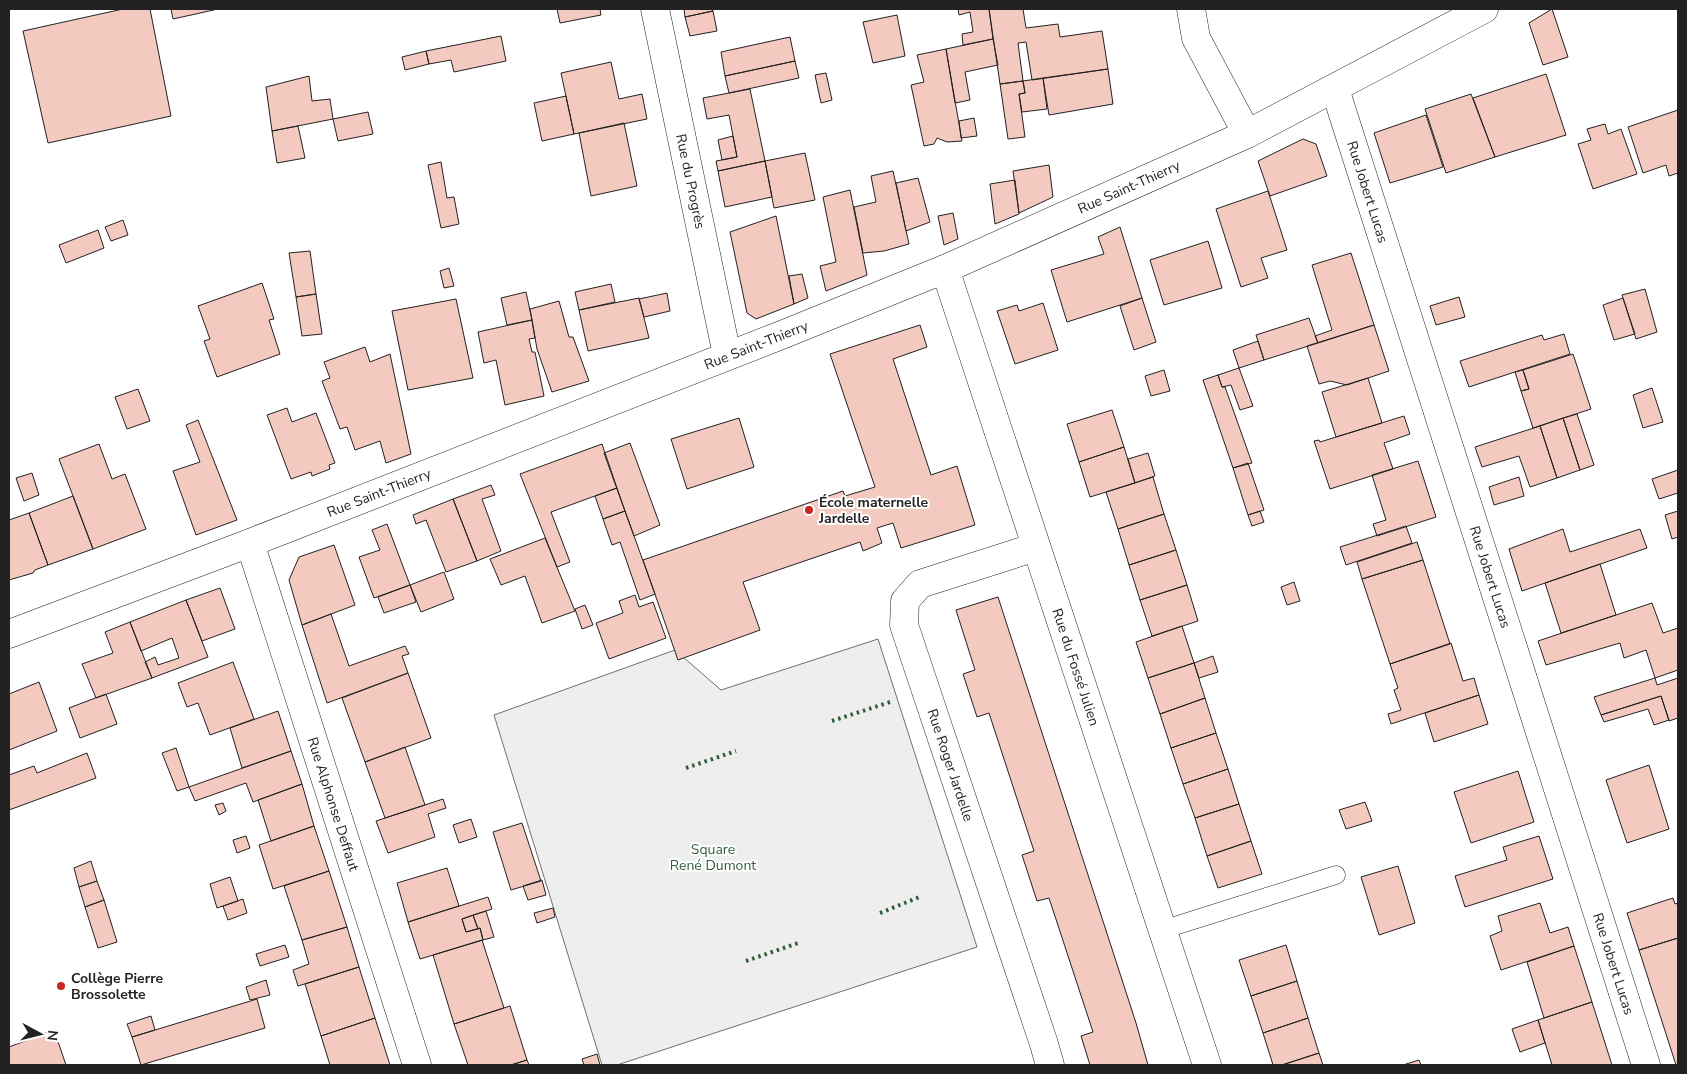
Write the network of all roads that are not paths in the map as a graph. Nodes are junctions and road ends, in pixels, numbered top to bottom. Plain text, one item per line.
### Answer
1 (656, 9) edge
2 (1191, 9) edge
3 (1484, 9) edge
4 (1335, 88) junction
5 (1247, 134) junction
6 (944, 269) junction
7 (727, 355) junction
8 (250, 542) junction
9 (1036, 547) junction
10 (9, 634) edge
11 (1336, 874) dead end
12 (1162, 930) junction
13 (417, 1065) edge
14 (1050, 1065) edge
15 (1207, 1065) edge
16 (1646, 1065) edge

1 - 7 street, Rue du Progrès
2 - 5 street
3 - 4 street, Rue Saint-Thierry
4 - 5 street, Rue Saint-Thierry
4 - 16 street, Rue Jobert Lucas
5 - 6 street, Rue Saint-Thierry
6 - 7 street, Rue Saint-Thierry
6 - 9 street, Rue du Fossé Julien
7 - 8 street, Rue Saint-Thierry
8 - 10 street, Rue Saint-Thierry
8 - 13 street, Rue Alphonse Deffaut
9 - 12 street, Rue du Fossé Julien
9 - 14 street, Rue Roger Jardelle
11 - 12 lane
12 - 15 street, Rue du Fossé Julien

